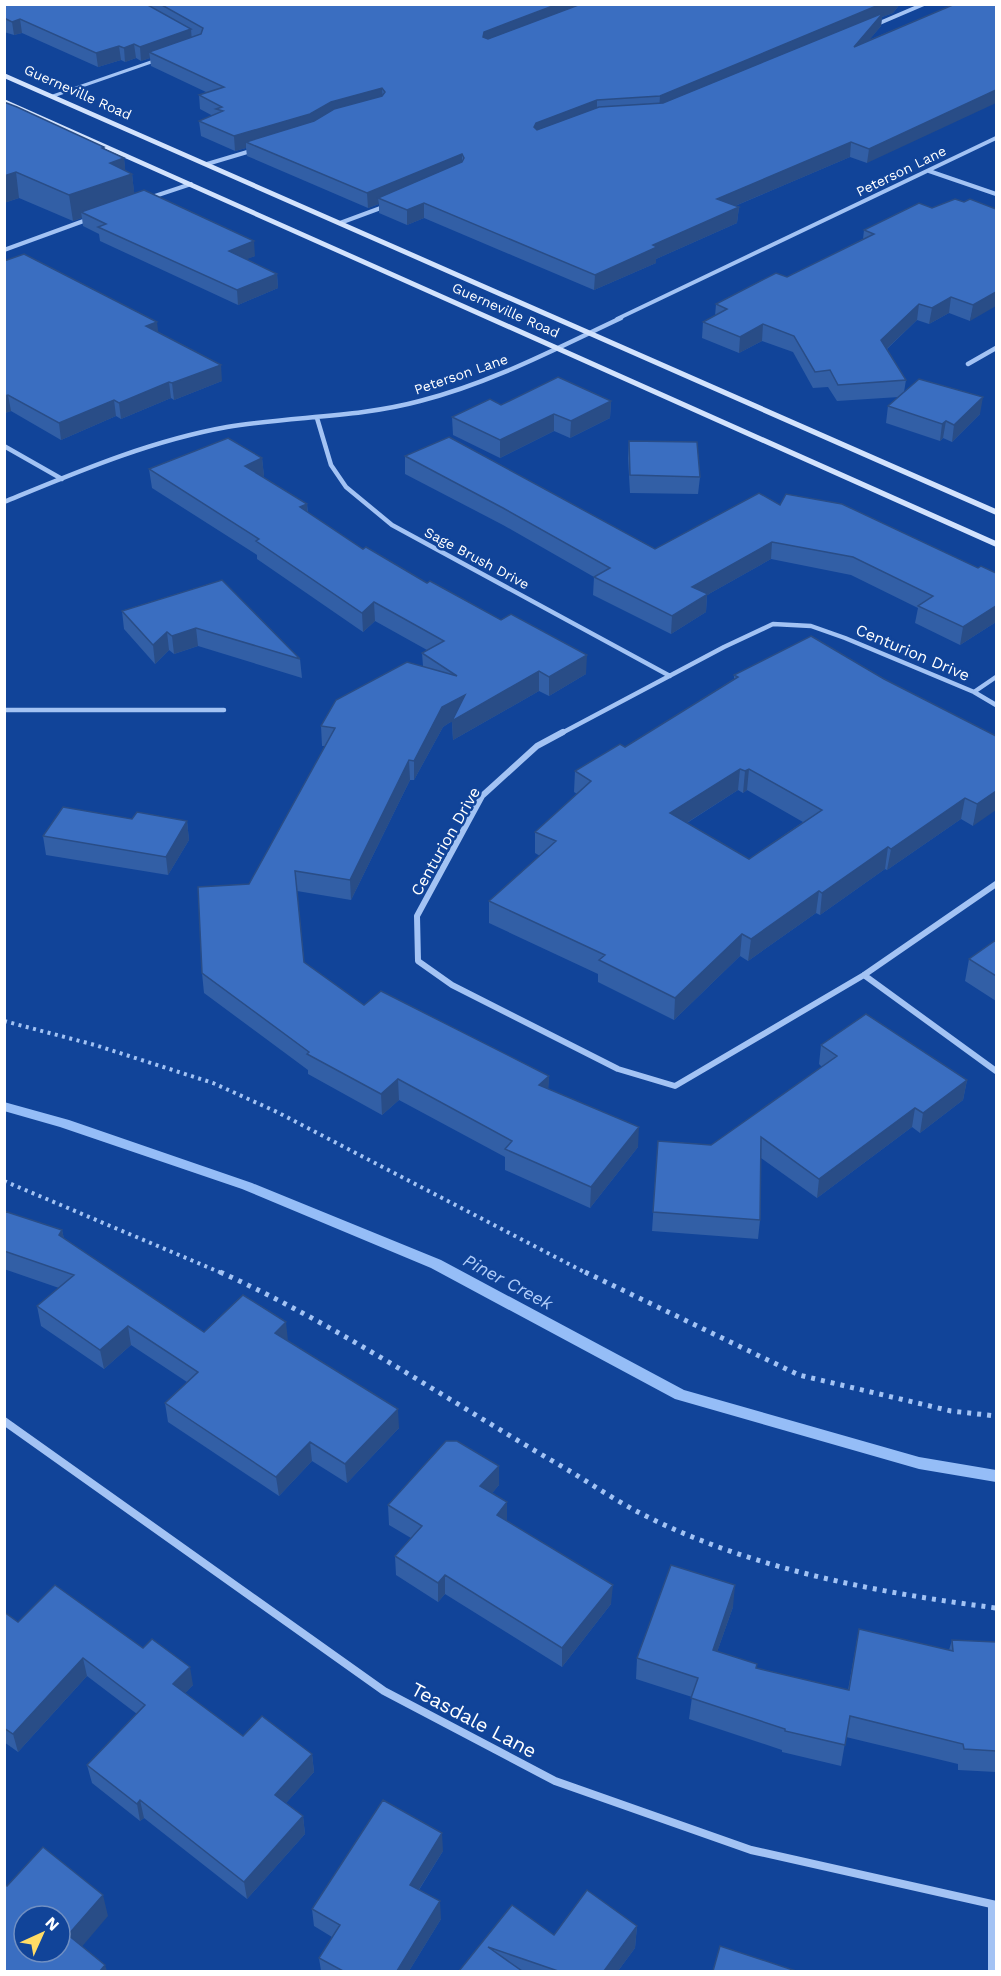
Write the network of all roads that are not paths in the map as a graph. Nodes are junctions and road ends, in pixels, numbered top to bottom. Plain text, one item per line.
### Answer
1 (924, 4) edge
2 (869, 27) edge
3 (159, 59) edge
4 (4, 75) edge
5 (53, 96) junction
6 (4, 100) edge
7 (996, 138) edge
8 (260, 148) edge
9 (207, 164) junction
10 (929, 171) junction
11 (191, 184) junction
12 (996, 194) edge
13 (148, 199) edge
14 (391, 204) edge
15 (92, 218) edge
16 (340, 223) junction
17 (4, 250) edge
18 (590, 333) junction
19 (559, 348) junction
20 (996, 348) edge
21 (968, 364) dead end
22 (317, 418) junction
23 (4, 446) edge
24 (62, 478) junction
25 (4, 502) edge
26 (996, 512) edge
27 (996, 544) edge
28 (670, 676) junction
29 (996, 677) edge
30 (974, 692) junction
31 (996, 705) edge
32 (4, 710) edge
33 (224, 710) dead end
34 (996, 884) edge
35 (864, 975) junction
36 (996, 1071) edge
37 (4, 1421) edge
38 (994, 1905) edge
39 (992, 1971) edge

1 - 2 street
3 - 5 lane
4 - 5 main road, Guerneville Road
5 - 9 main road, Guerneville Road
6 - 11 main road, Guerneville Road
7 - 10 street, Peterson Lane
8 - 9 street
9 - 16 main road, Guerneville Road
10 - 12 street
10 - 18 street, Peterson Lane
11 - 13 street
11 - 19 main road, Guerneville Road
14 - 16 street
15 - 17 street
16 - 18 main road, Guerneville Road
18 - 19 street, Peterson Lane
18 - 26 main road, Guerneville Road
19 - 22 street, Peterson Lane
19 - 27 main road, Guerneville Road
20 - 21 street
22 - 24 street, Peterson Lane
22 - 28 street, Sage Brush Drive
23 - 24 street
24 - 25 street, Peterson Lane
28 - 30 street, Centurion Drive
28 - 35 street, Centurion Drive
29 - 30 street, Centurion Drive
30 - 31 street, Centurion Drive
32 - 33 street
34 - 35 street, Centurion Drive
35 - 36 street
37 - 38 street, Teasdale Lane
38 - 39 street

